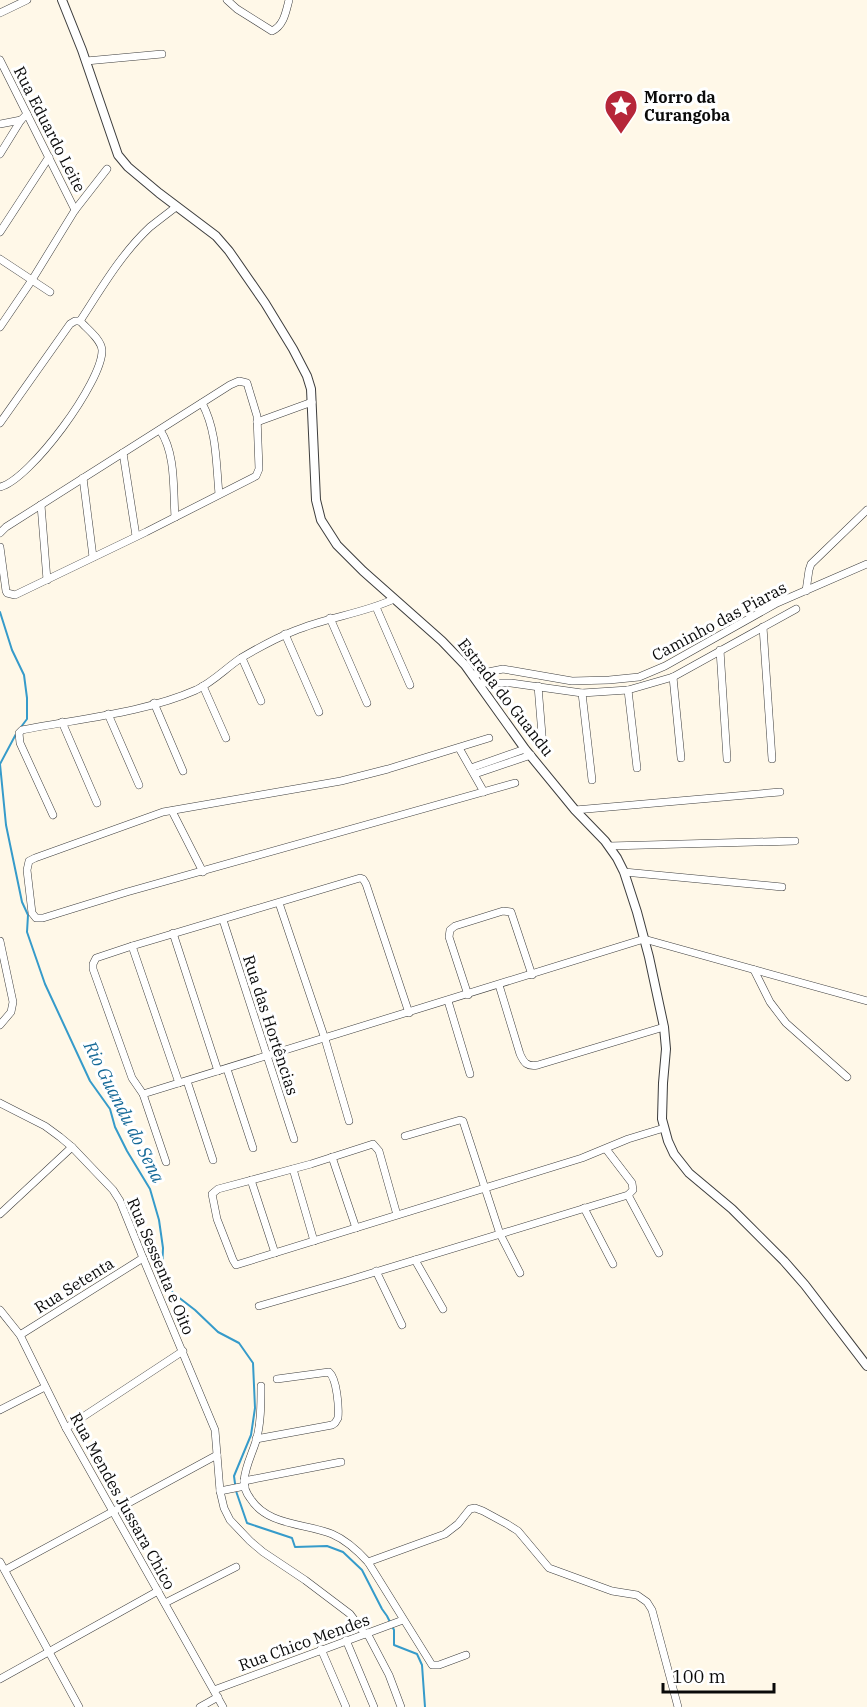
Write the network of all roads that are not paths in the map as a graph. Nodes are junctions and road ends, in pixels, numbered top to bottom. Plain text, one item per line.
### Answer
1 (27, 0) edge
2 (62, 0) edge
3 (227, 0) edge
4 (289, 0) edge
5 (0, 14) edge
6 (162, 54) dead end
7 (0, 60) edge
8 (86, 61) junction
9 (2, 71) edge
10 (24, 117) junction
11 (0, 124) edge
12 (0, 154) edge
13 (49, 157) junction
14 (107, 169) dead end
15 (176, 207) junction
16 (75, 210) junction
17 (0, 232) edge
18 (0, 259) edge
19 (32, 279) junction
20 (50, 292) dead end
21 (80, 321) junction
22 (0, 327) edge
23 (312, 402) junction
24 (202, 404) junction
25 (257, 422) junction
26 (0, 423) edge
27 (160, 430) junction
28 (123, 453) junction
29 (83, 478) junction
30 (0, 487) edge
31 (219, 495) junction
32 (41, 505) junction
33 (867, 510) edge
34 (175, 517) junction
35 (0, 533) edge
36 (136, 536) junction
37 (0, 547) edge
38 (93, 557) junction
39 (867, 564) edge
40 (47, 580) junction
41 (806, 591) junction
42 (394, 599) junction
43 (376, 607) junction
44 (796, 609) dead end
45 (330, 618) junction
46 (763, 627) junction
47 (285, 634) junction
48 (720, 650) junction
49 (242, 658) junction
50 (673, 677) junction
51 (476, 679) junction
52 (410, 685) dead end
53 (203, 686) junction
54 (538, 686) junction
55 (628, 690) junction
56 (582, 693) junction
57 (261, 701) dead end
58 (154, 703) junction
59 (367, 703) dead end
60 (319, 712) dead end
61 (108, 714) junction
62 (62, 723) junction
63 (226, 738) dead end
64 (489, 738) dead end
65 (543, 747) dead end
66 (459, 748) junction
67 (528, 752) junction
68 (681, 758) dead end
69 (727, 759) dead end
70 (772, 759) dead end
71 (638, 768) dead end
72 (183, 771) dead end
73 (473, 771) junction
74 (592, 780) dead end
75 (515, 783) dead end
76 (139, 785) dead end
77 (484, 792) junction
78 (780, 792) dead end
79 (97, 803) dead end
80 (575, 810) junction
81 (172, 811) junction
82 (53, 815) dead end
83 (795, 841) dead end
84 (609, 846) junction
85 (203, 872) junction
86 (624, 872) junction
87 (782, 887) dead end
88 (279, 903) junction
89 (223, 920) junction
90 (173, 933) junction
91 (644, 939) junction
92 (0, 941) edge
93 (132, 945) junction
94 (754, 970) junction
95 (531, 975) junction
96 (499, 985) junction
97 (468, 994) junction
98 (448, 1001) junction
99 (867, 1001) edge
100 (409, 1013) junction
101 (0, 1025) edge
102 (664, 1027) junction
103 (325, 1039) junction
104 (267, 1056) junction
105 (227, 1069) junction
106 (218, 1071) junction
107 (470, 1074) dead end
108 (847, 1077) dead end
109 (183, 1082) junction
110 (143, 1094) junction
111 (0, 1103) edge
112 (350, 1121) dead end
113 (664, 1128) junction
114 (405, 1136) dead end
115 (294, 1139) dead end
116 (72, 1147) junction
117 (252, 1148) dead end
118 (606, 1149) junction
119 (332, 1157) junction
120 (213, 1160) dead end
121 (166, 1162) dead end
122 (293, 1169) junction
123 (252, 1180) junction
124 (486, 1188) junction
125 (628, 1195) junction
126 (584, 1208) junction
127 (0, 1214) edge
128 (397, 1215) junction
129 (356, 1228) junction
130 (500, 1234) junction
131 (314, 1241) junction
132 (275, 1253) junction
133 (659, 1253) dead end
134 (142, 1258) junction
135 (415, 1260) junction
136 (613, 1264) dead end
137 (376, 1271) junction
138 (520, 1273) dead end
139 (259, 1306) dead end
140 (443, 1309) dead end
141 (0, 1310) edge
142 (402, 1325) dead end
143 (20, 1335) junction
144 (183, 1351) junction
145 (867, 1366) edge
146 (277, 1379) dead end
147 (261, 1386) dead end
148 (45, 1387) junction
149 (0, 1410) edge
150 (66, 1428) junction
151 (256, 1439) junction
152 (217, 1455) junction
153 (341, 1462) dead end
154 (243, 1484) junction
155 (222, 1491) junction
156 (113, 1511) junction
157 (0, 1562) edge
158 (368, 1562) junction
159 (236, 1567) dead end
160 (5, 1570) junction
161 (158, 1592) junction
162 (165, 1602) junction
163 (400, 1621) junction
164 (366, 1633) junction
165 (346, 1640) junction
166 (321, 1649) junction
167 (48, 1651) junction
168 (466, 1655) dead end
169 (0, 1679) edge
170 (216, 1694) junction
171 (79, 1707) edge
172 (200, 1707) edge
173 (223, 1707) edge
174 (346, 1707) edge
175 (374, 1707) edge
176 (401, 1707) edge
177 (678, 1707) edge

1 - 5 street
2 - 8 street, Estrada do Guandu
3 - 4 street
6 - 8 street
7 - 9 street, Rua Eduardo Leite
8 - 15 street, Estrada do Guandu
9 - 10 street, Rua Eduardo Leite
10 - 11 street
10 - 12 street
10 - 13 street, Rua Eduardo Leite
13 - 16 street, Rua Eduardo Leite
13 - 17 street
14 - 16 street
15 - 21 street
15 - 23 street, Estrada do Guandu
16 - 19 street
18 - 19 street
19 - 20 street
19 - 22 street
21 - 26 street
21 - 30 street
23 - 25 street
23 - 42 street, Estrada do Guandu
24 - 25 street
24 - 27 street
24 - 31 street
25 - 31 street
27 - 28 street
27 - 34 street
28 - 29 street
28 - 36 street
29 - 32 street
29 - 38 street
31 - 34 street
32 - 35 street
32 - 40 street
33 - 41 street
34 - 36 street
36 - 38 street
37 - 40 street
38 - 40 street
39 - 41 street, Caminho das Piaras
41 - 51 street, Caminho das Piaras
42 - 43 street
42 - 51 street, Estrada do Guandu
43 - 45 street
43 - 52 street
44 - 46 street
45 - 47 street
45 - 59 street
46 - 48 street
46 - 70 street
47 - 49 street
47 - 60 street
48 - 50 street
48 - 69 street
49 - 53 street
49 - 57 street
50 - 55 street
50 - 68 street
51 - 54 street
51 - 67 street, Estrada do Guandu
53 - 58 street
53 - 63 street
54 - 56 street
54 - 65 street
55 - 56 street
55 - 71 street
56 - 74 street
58 - 61 street
58 - 72 street
61 - 62 street
61 - 76 street
62 - 79 street
62 - 82 street
64 - 66 street
66 - 73 street
66 - 81 street
67 - 73 street
67 - 80 street, Estrada do Guandu
73 - 77 street
75 - 77 street
77 - 85 street
78 - 80 street
80 - 84 street, Estrada do Guandu
81 - 85 street
81 - 85 street
83 - 84 street
84 - 86 street, Estrada do Guandu
86 - 87 street
86 - 91 street, Estrada do Guandu
88 - 89 street
88 - 100 street
88 - 103 street
89 - 90 street
89 - 104 street, Rua das Hortências
90 - 93 street
90 - 106 street
91 - 94 street
91 - 95 street
91 - 102 street, Estrada do Guandu
92 - 101 street
93 - 109 street
93 - 110 street
94 - 99 street
94 - 108 street
95 - 96 street
95 - 97 street
96 - 97 street
96 - 102 street
97 - 98 street
98 - 100 street
98 - 107 street
100 - 103 street
102 - 113 street, Estrada do Guandu
103 - 104 street
103 - 112 street
104 - 105 street
104 - 115 street, Rua das Hortências
105 - 106 street
105 - 117 street
106 - 109 street
109 - 110 street
109 - 120 street
110 - 121 street
111 - 116 street, Rua Sessenta e Oito
113 - 118 street
113 - 145 street, Estrada do Guandu
114 - 124 street
116 - 127 street
116 - 134 street, Rua Sessenta e Oito
118 - 124 street
118 - 125 street
119 - 122 street
119 - 128 street
119 - 129 street
122 - 123 street
122 - 131 street
123 - 132 street
123 - 132 street
124 - 128 street
124 - 130 street
125 - 126 street
125 - 133 street
126 - 130 street
126 - 136 street
128 - 129 street
129 - 131 street
130 - 135 street
130 - 138 street
131 - 132 street
134 - 143 street, Rua Setenta
134 - 144 street, Rua Sessenta e Oito
135 - 137 street
135 - 140 street
137 - 139 street
137 - 142 street
141 - 143 street, Rua Mendes Jussara Chico
143 - 148 street, Rua Mendes Jussara Chico
144 - 150 street
144 - 152 street, Rua Sessenta e Oito
146 - 151 street
147 - 151 street
148 - 149 street
148 - 150 street, Rua Mendes Jussara Chico
150 - 156 street, Rua Mendes Jussara Chico
151 - 154 street
152 - 155 street, Rua Sessenta e Oito
152 - 156 street
153 - 154 street
154 - 155 street
154 - 158 street
155 - 164 street, Rua Sessenta e Oito
156 - 160 street
156 - 161 street, Rua Mendes Jussara Chico
157 - 160 street
158 - 163 street
158 - 177 street
159 - 162 street
160 - 167 street
161 - 162 street, Rua Mendes Jussara Chico
161 - 167 street
162 - 170 street, Rua Mendes Jussara Chico
163 - 164 street, Rua Chico Mendes
163 - 168 street
164 - 165 street, Rua Chico Mendes
164 - 176 street
165 - 166 street, Rua Chico Mendes
165 - 175 street
166 - 170 street, Rua Chico Mendes
166 - 174 street
167 - 169 street
167 - 171 street
170 - 172 street, Rua Chico Mendes
170 - 173 street, Rua Mendes Jussara Chico

